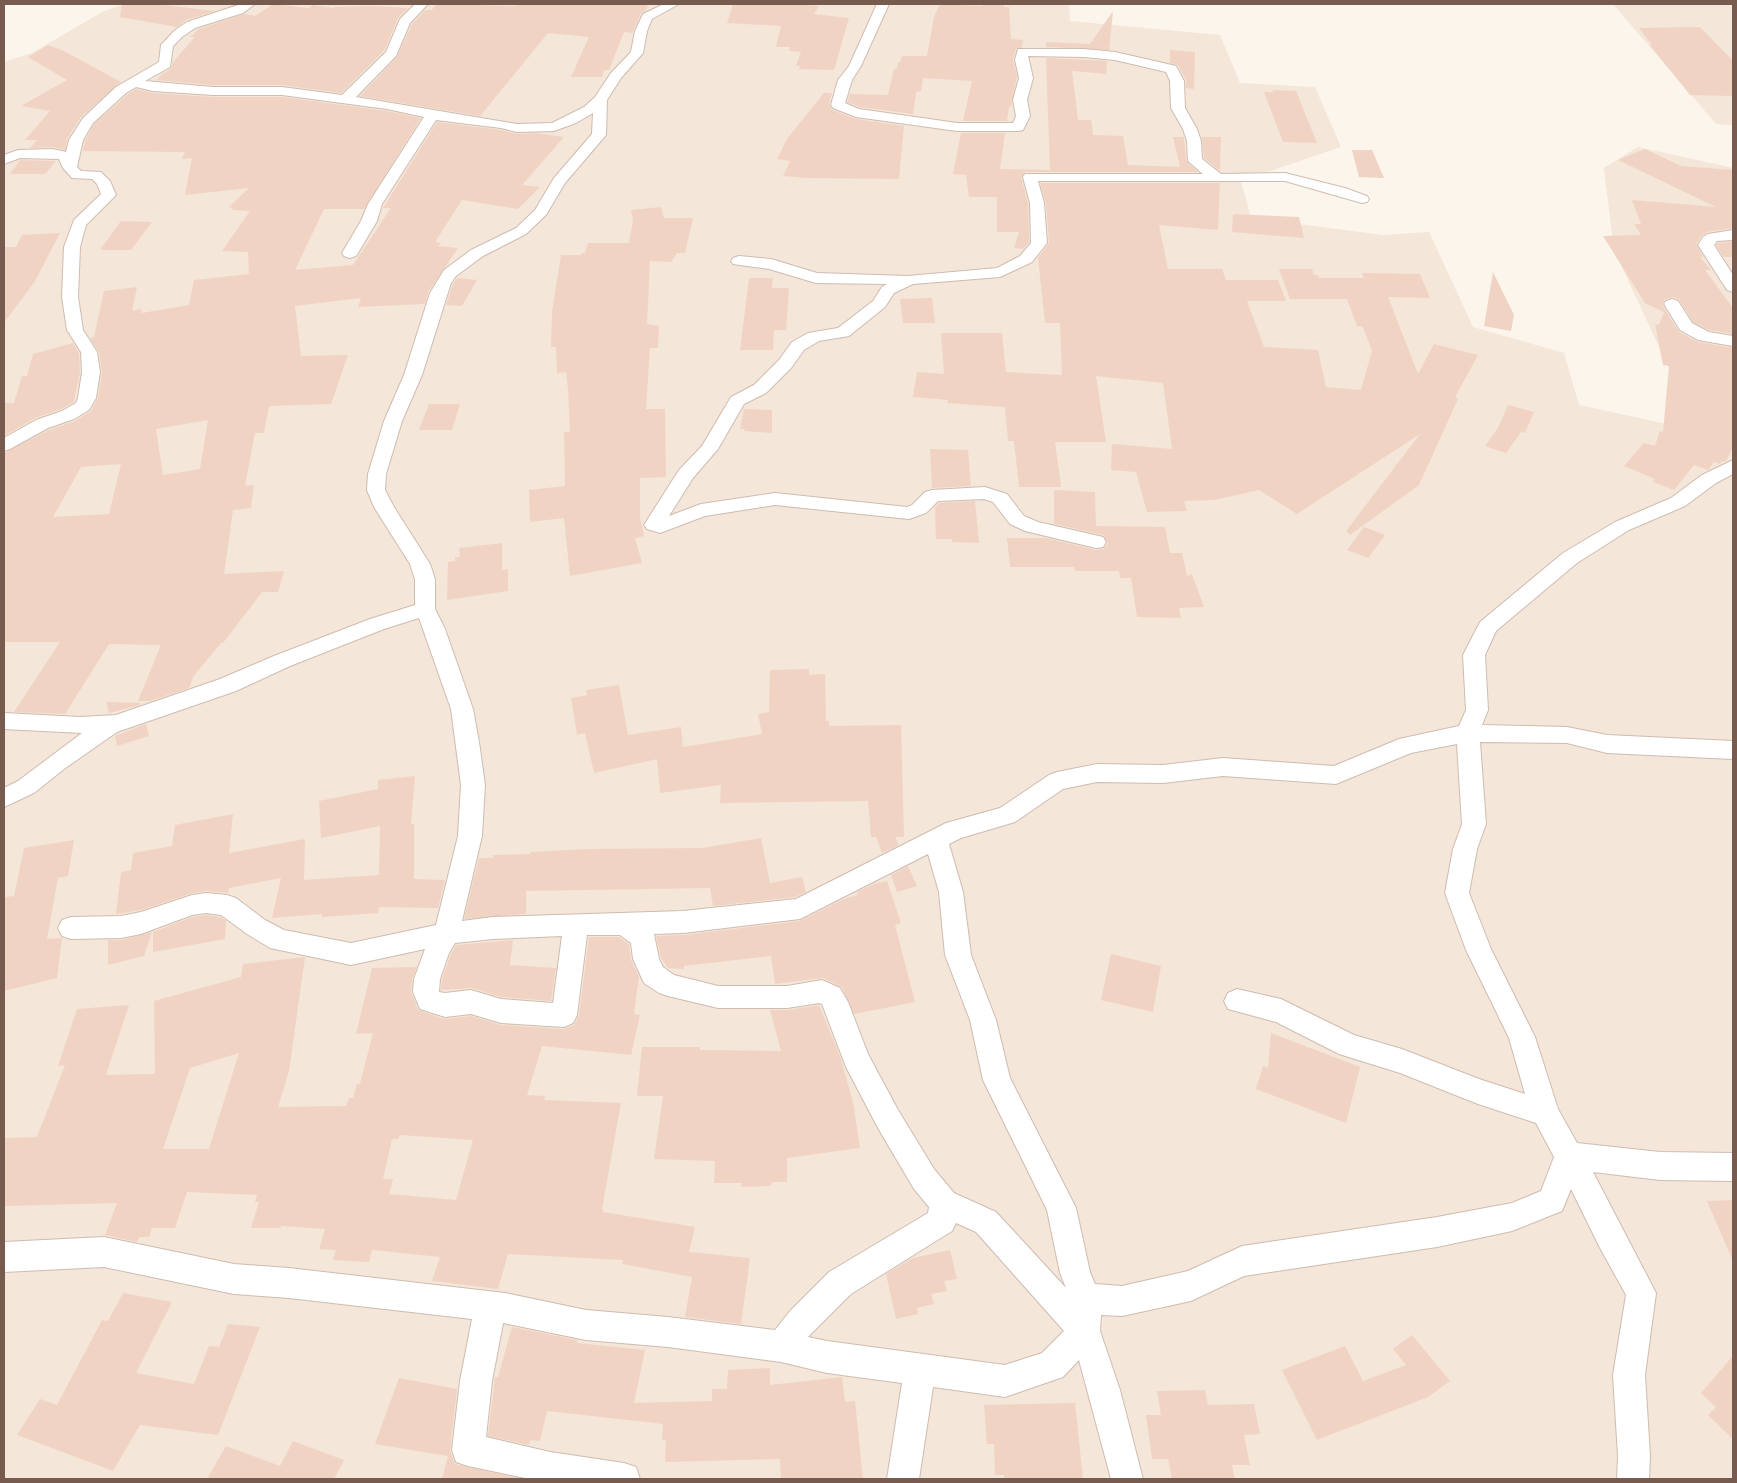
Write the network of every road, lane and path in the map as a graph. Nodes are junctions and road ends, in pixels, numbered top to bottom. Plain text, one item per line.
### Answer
1 (249, 4) edge
2 (422, 4) edge
3 (674, 4) edge
4 (883, 4) edge
5 (134, 82) junction
6 (345, 100) junction
7 (600, 100) junction
8 (432, 115) junction
9 (4, 160) edge
10 (70, 168) junction
11 (1218, 178) junction
12 (1362, 199) dead end
13 (1733, 235) edge
14 (350, 253) dead end
15 (739, 260) dead end
16 (910, 280) junction
17 (1733, 287) edge
18 (1672, 304) dead end
19 (1733, 341) edge
20 (4, 446) edge
21 (1733, 466) edge
22 (1096, 542) dead end
23 (425, 609) junction
24 (130, 718) junction
25 (4, 721) edge
26 (1468, 733) junction
27 (1733, 750) edge
28 (4, 798) edge
29 (936, 839) junction
30 (624, 924) junction
31 (576, 925) junction
32 (71, 928) dead end
33 (447, 934) junction
34 (1236, 1001) dead end
35 (1545, 1113) junction
36 (1568, 1156) junction
37 (1733, 1167) edge
38 (944, 1203) junction
39 (4, 1256) edge
40 (1086, 1299) junction
41 (490, 1308) junction
42 (1085, 1331) junction
43 (782, 1346) junction
44 (920, 1370) junction
45 (624, 1479) edge
46 (903, 1479) edge
47 (1127, 1479) edge
48 (1633, 1479) edge

1 - 5 street
2 - 6 street
3 - 7 street
4 - 11 street
5 - 6 street
5 - 10 street
6 - 8 street
7 - 8 street
7 - 23 street
8 - 14 street
9 - 10 street
10 - 20 street
11 - 12 street
11 - 16 street
13 - 17 street
15 - 16 street
16 - 22 street
18 - 19 street
21 - 26 street
23 - 24 street
23 - 33 street
24 - 25 street
24 - 28 street
26 - 27 street
26 - 29 street
26 - 35 street
29 - 30 street
29 - 40 street
30 - 31 street
30 - 38 street
31 - 33 street
31 - 33 street
32 - 33 street
34 - 35 street
35 - 36 street
36 - 37 street
36 - 40 street
36 - 48 street
38 - 42 street
38 - 43 street
39 - 41 street
40 - 42 street
41 - 43 street
41 - 45 street
42 - 44 street
42 - 47 street
43 - 44 street
44 - 46 street

